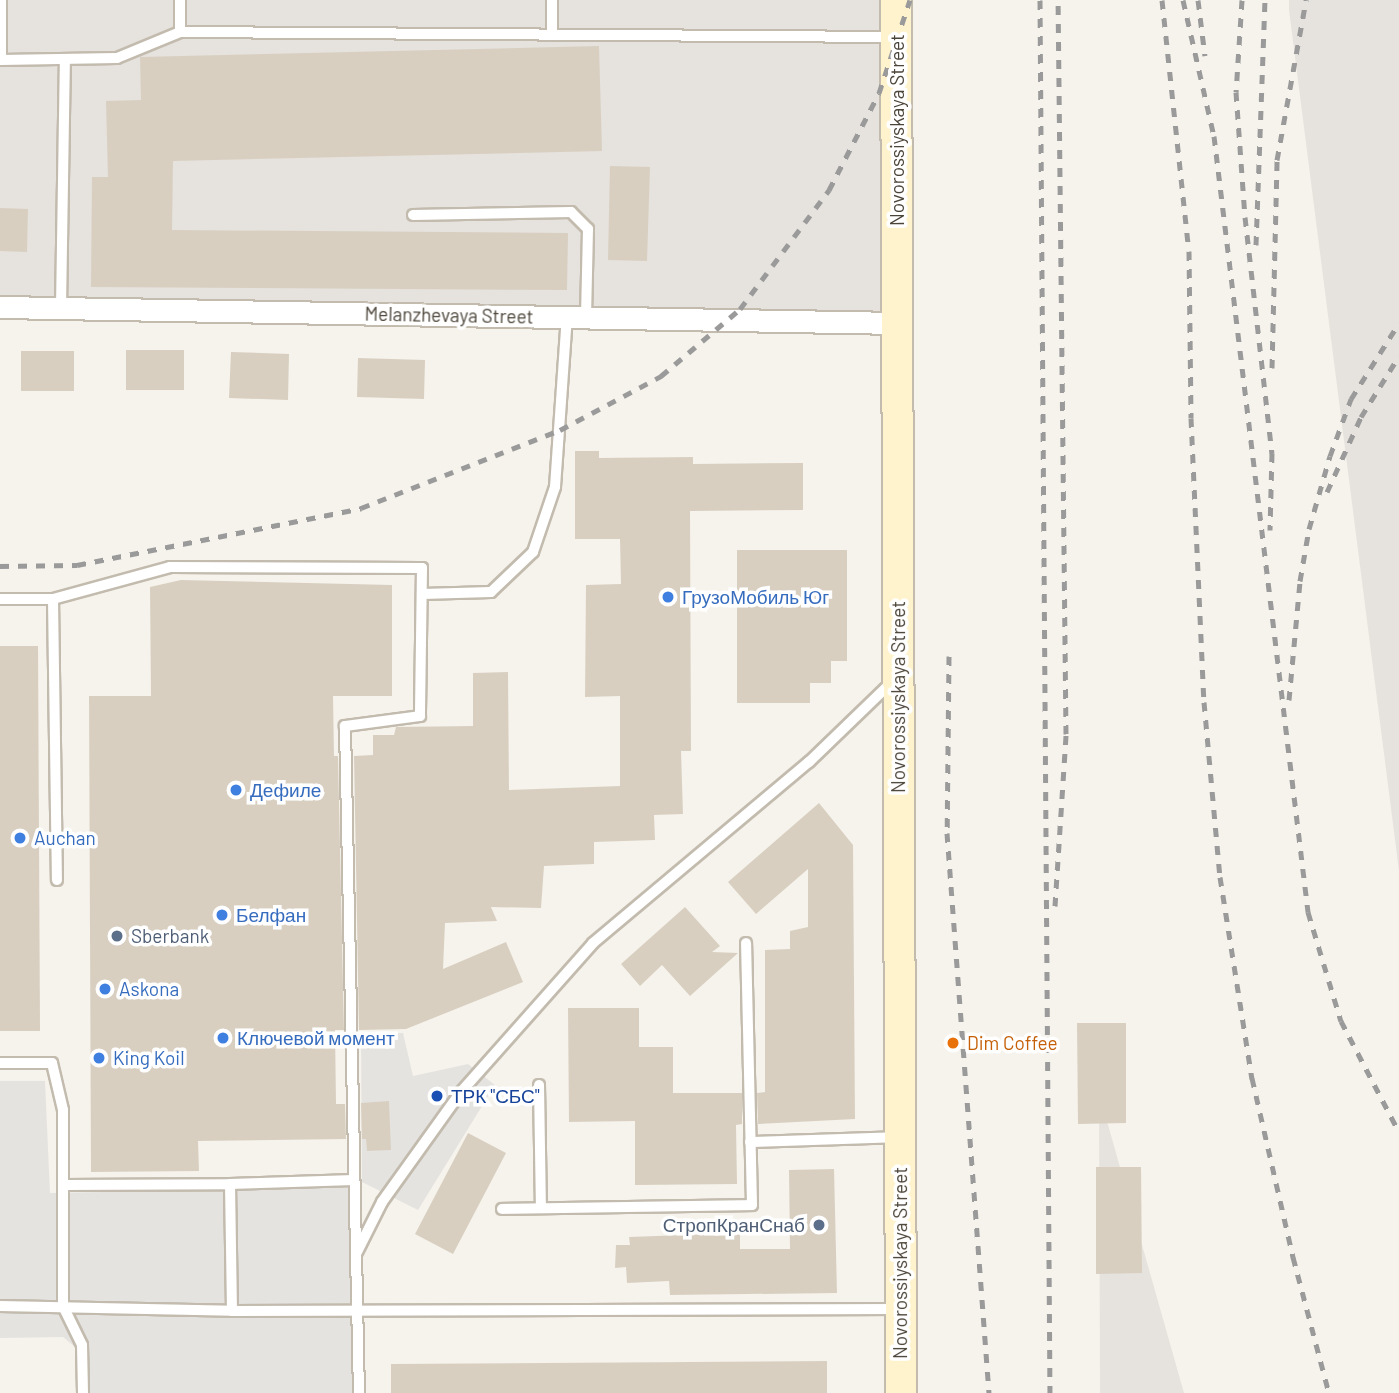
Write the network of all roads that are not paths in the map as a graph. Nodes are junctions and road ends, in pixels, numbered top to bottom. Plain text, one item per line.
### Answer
1 (1, 0) edge
2 (180, 0) edge
3 (552, 0) edge
4 (896, 0) edge
5 (180, 32) junction
6 (552, 33) junction
7 (897, 37) junction
8 (65, 59) junction
9 (0, 61) edge
10 (413, 215) dead end
11 (0, 307) edge
12 (61, 308) junction
13 (576, 317) junction
14 (897, 323) junction
15 (422, 594) junction
16 (0, 599) edge
17 (54, 599) junction
18 (898, 676) junction
19 (57, 880) dead end
20 (746, 943) dead end
21 (0, 1063) edge
22 (539, 1085) dead end
23 (900, 1137) junction
24 (750, 1142) junction
25 (354, 1180) junction
26 (230, 1184) junction
27 (64, 1185) junction
28 (541, 1208) junction
29 (502, 1209) dead end
30 (356, 1254) junction
31 (0, 1306) edge
32 (63, 1306) junction
33 (901, 1309) junction
34 (232, 1311) junction
35 (357, 1311) junction
36 (83, 1393) edge
37 (359, 1393) edge
38 (901, 1393) edge

1 - 9 lane
2 - 5 lane
3 - 6 lane
4 - 7 main road, Novorossiyskaya Street
5 - 6 lane
5 - 8 lane
6 - 7 lane
7 - 14 main road, Novorossiyskaya Street
8 - 9 lane
8 - 12 lane
10 - 13 lane
11 - 12 street, Melanzhevaya Street
12 - 13 street, Melanzhevaya Street
13 - 14 street, Melanzhevaya Street
13 - 15 lane
14 - 18 main road, Novorossiyskaya Street
15 - 17 lane
15 - 25 lane
16 - 17 lane
17 - 19 lane
18 - 23 main road, Novorossiyskaya Street
18 - 30 lane
20 - 24 lane
21 - 27 lane
22 - 28 lane
23 - 24 lane
23 - 33 main road, Novorossiyskaya Street
24 - 28 lane
25 - 26 lane
25 - 30 lane
26 - 27 lane
26 - 34 lane
27 - 32 lane
28 - 29 lane
30 - 35 lane
31 - 32 lane
32 - 34 lane
32 - 36 lane
33 - 35 lane
33 - 38 main road, Novorossiyskaya Street
34 - 35 lane
35 - 37 lane

